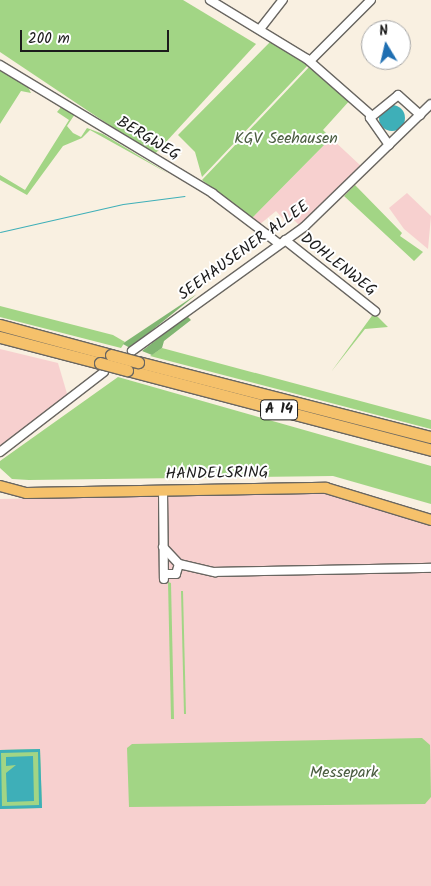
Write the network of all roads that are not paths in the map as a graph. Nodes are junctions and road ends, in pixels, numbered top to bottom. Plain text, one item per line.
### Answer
1 (210, 0) edge
2 (283, 0) edge
3 (371, 0) edge
4 (260, 29) junction
5 (310, 62) junction
6 (0, 65) edge
7 (431, 104) edge
8 (420, 115) junction
9 (372, 116) junction
10 (389, 144) junction
11 (282, 241) junction
12 (374, 311) dead end
13 (0, 326) edge
14 (0, 338) edge
15 (132, 351) dead end
16 (102, 368) junction
17 (431, 437) edge
18 (431, 450) edge
19 (0, 452) edge
20 (0, 486) edge
21 (163, 490) junction
22 (431, 520) edge
23 (163, 547) junction
24 (179, 564) junction
25 (431, 568) edge

1 - 4 street
2 - 4 street
3 - 5 street
4 - 5 street
5 - 9 street
6 - 11 street, BERGWEG
7 - 8 street, SEEHAUSENER ALLEE
8 - 9 street
8 - 10 street, SEEHAUSENER ALLEE
9 - 10 street
10 - 11 street, SEEHAUSENER ALLEE
11 - 12 street, DOHLENWEG
11 - 15 street, SEEHAUSENER ALLEE
13 - 17 highway, A 14, bridge
14 - 16 highway, A 14
16 - 18 highway, A 14, bridge
16 - 19 street
20 - 21 main road, HANDELSRING
21 - 22 main road, HANDELSRING
21 - 23 street
23 - 24 street
23 - 24 street
24 - 25 street

